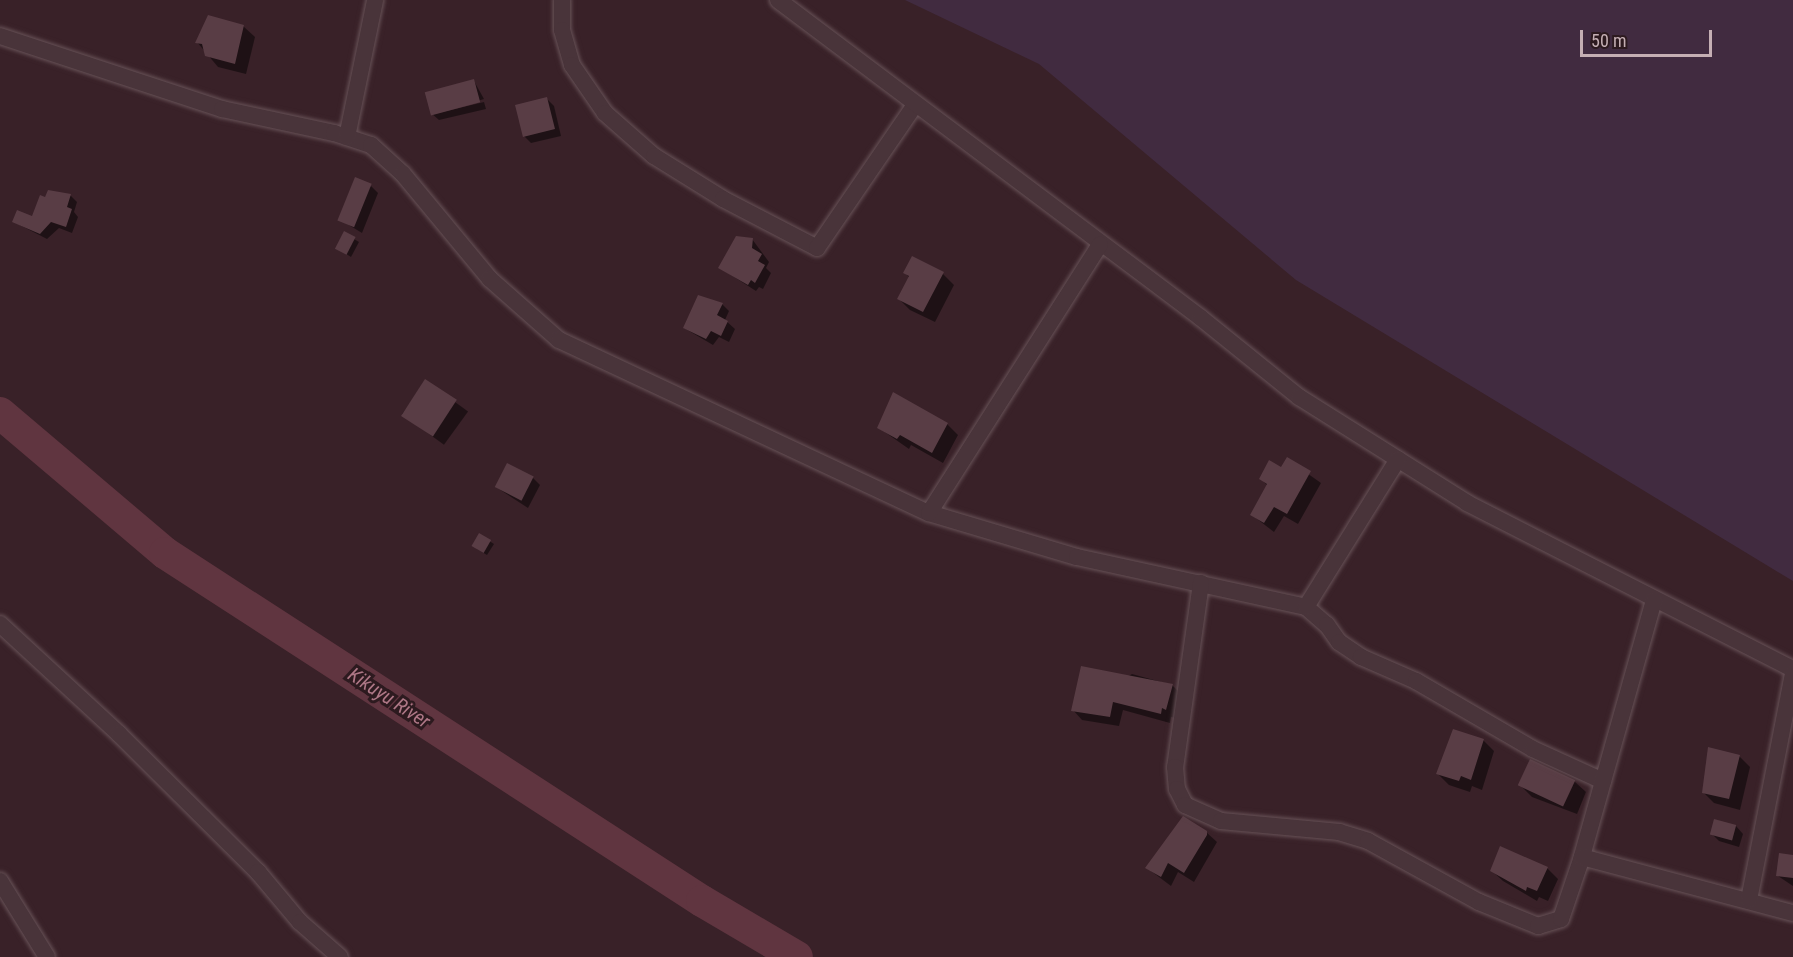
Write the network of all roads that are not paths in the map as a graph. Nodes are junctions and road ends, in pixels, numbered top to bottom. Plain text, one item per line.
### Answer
1 (375, 0) edge
2 (562, 0) edge
3 (778, 0) edge
4 (0, 36) edge
5 (915, 105) junction
6 (347, 137) junction
7 (1100, 245) junction
8 (1398, 459) junction
9 (928, 513) junction
10 (1200, 582) junction
11 (1654, 600) junction
12 (1306, 607) junction
13 (0, 624) edge
14 (1793, 669) edge
15 (1793, 675) edge
16 (1603, 781) junction
17 (1582, 856) junction
18 (0, 881) edge
19 (1749, 900) junction
20 (1793, 913) edge
21 (47, 957) edge
22 (340, 957) edge

1 - 6 street
2 - 5 street
3 - 5 street
4 - 6 street
5 - 7 street
6 - 9 street
7 - 8 street
7 - 9 street
8 - 11 street
8 - 12 street
9 - 10 street
10 - 12 street
10 - 17 street
11 - 14 street
11 - 16 street
12 - 16 street
13 - 22 street
15 - 19 street
16 - 17 street
17 - 19 street
18 - 21 street
19 - 20 street

